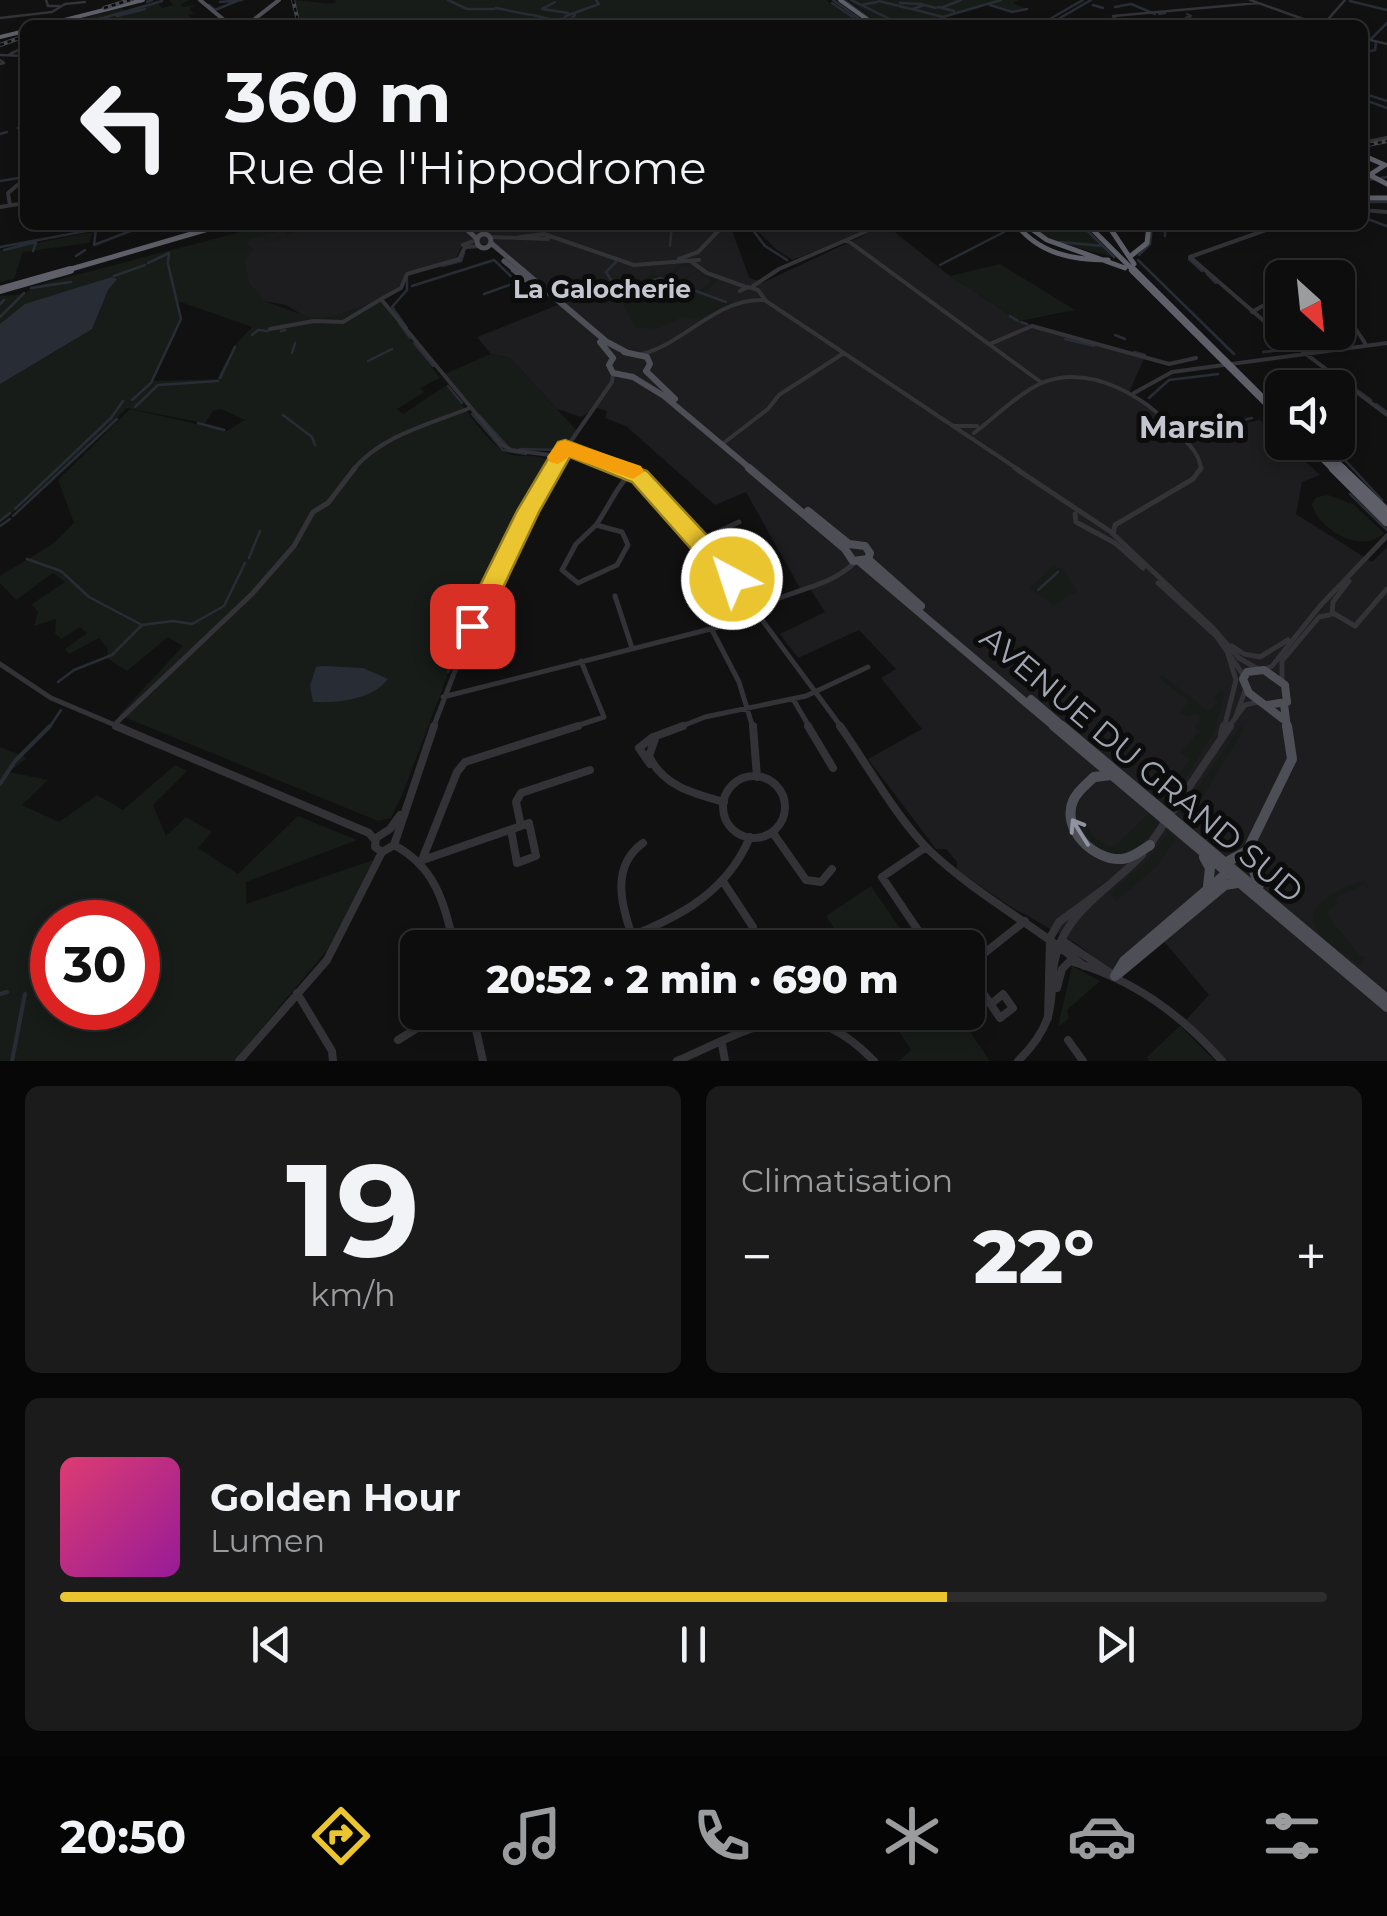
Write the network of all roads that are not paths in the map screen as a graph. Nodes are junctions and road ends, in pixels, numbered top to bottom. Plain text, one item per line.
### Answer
1 (46, 0) edge
2 (92, 0) edge
3 (145, 0) edge
4 (198, 0) edge
5 (279, 0) edge
6 (838, 0) edge
7 (1250, 0) edge
8 (1346, 0) edge
9 (83, 1) edge
10 (1258, 3) junction
11 (59, 6) junction
12 (54, 12) junction
13 (0, 18) edge
14 (67, 20) edge
15 (222, 20) edge
16 (253, 20) edge
17 (865, 20) edge
18 (1117, 20) edge
19 (1307, 20) edge
20 (1327, 20) edge
21 (20, 49) edge
22 (8, 55) junction
23 (20, 56) edge
24 (0, 60) edge
25 (1368, 157) edge
26 (1371, 174) joint
27 (1386, 178) edge
28 (20, 183) edge
29 (20, 205) edge
30 (10, 206) junction
31 (0, 207) edge
32 (202, 230) edge
33 (471, 230) edge
34 (720, 230) edge
35 (869, 230) edge
36 (1021, 230) edge
37 (1033, 230) edge
38 (1096, 230) edge
39 (1097, 230) edge
40 (1112, 230) edge
41 (1148, 230) edge
42 (1264, 230) edge
43 (570, 234) dead end
44 (847, 240) junction
45 (484, 241) junction
46 (563, 242) junction
47 (698, 257) junction
48 (687, 260) junction
49 (1115, 260) dead end
50 (1133, 260) junction
51 (759, 281) junction
52 (734, 284) junction
53 (750, 287) junction
54 (0, 289) edge
55 (740, 292) junction
56 (759, 292) junction
57 (1158, 295) junction
58 (382, 299) junction
59 (751, 299) junction
60 (766, 301) junction
61 (734, 302) junction
62 (1265, 305) edge
63 (1252, 312) junction
64 (1265, 323) edge
65 (1355, 326) edge
66 (270, 329) dead end
67 (1387, 341) edge
68 (990, 344) junction
69 (1369, 344) junction
70 (1301, 350) edge
71 (626, 352) junction
72 (656, 352) junction
73 (844, 353) junction
74 (1305, 353) junction
75 (642, 354) junction
76 (612, 358) junction
77 (1196, 358) dead end
78 (649, 360) junction
79 (646, 371) junction
80 (613, 377) junction
81 (628, 377) junction
82 (1042, 382) junction
83 (1143, 392) junction
84 (1132, 393) junction
85 (1265, 393) edge
86 (1145, 400) junction
87 (1265, 401) edge
88 (470, 408) junction
89 (1387, 415) edge
90 (968, 433) junction
91 (724, 442) junction
92 (565, 447) junction
93 (558, 456) junction
94 (1325, 460) edge
95 (1334, 460) edge
96 (633, 472) junction
97 (1069, 505) junction
98 (1387, 512) edge
99 (1075, 514) junction
100 (1084, 515) junction
101 (740, 522) dead end
102 (1387, 522) edge
103 (596, 525) junction
104 (1387, 536) edge
105 (1112, 537) junction
106 (700, 540) junction
107 (847, 550) junction
108 (862, 561) junction
109 (847, 568) junction
110 (1353, 573) junction
111 (1387, 589) edge
112 (615, 596) dead end
113 (1321, 606) junction
114 (756, 611) junction
115 (1332, 612) junction
116 (711, 628) junction
117 (1294, 635) junction
118 (1225, 643) junction
119 (632, 648) junction
120 (580, 660) junction
121 (0, 664) edge
122 (868, 667) dead end
123 (1261, 670) junction
124 (1244, 676) junction
125 (1282, 681) junction
126 (1246, 688) junction
127 (815, 691) junction
128 (443, 698) junction
129 (793, 699) junction
130 (1264, 703) junction
131 (1284, 704) junction
132 (751, 708) junction
133 (1236, 716) junction
134 (1286, 722) junction
135 (114, 724) junction
136 (1222, 738) junction
137 (833, 768) dead end
138 (590, 770) dead end
139 (1112, 775) junction
140 (757, 776) junction
141 (724, 802) junction
142 (1155, 808) junction
143 (521, 826) junction
144 (511, 830) junction
145 (1182, 830) junction
146 (389, 831) junction
147 (773, 833) junction
148 (372, 836) junction
149 (750, 837) junction
150 (643, 843) dead end
151 (394, 845) junction
152 (1150, 845) junction
153 (926, 847) junction
154 (1198, 850) junction
155 (382, 852) junction
156 (1248, 857) junction
157 (422, 860) junction
158 (1223, 866) junction
159 (832, 869) dead end
160 (1122, 875) junction
161 (1240, 879) junction
162 (724, 883) junction
163 (1208, 890) junction
164 (1264, 893) junction
165 (1024, 922) junction
166 (753, 927) dead end
167 (450, 930) edge
168 (631, 930) edge
169 (643, 930) edge
170 (918, 930) edge
171 (1046, 935) junction
172 (1060, 944) junction
173 (985, 954) edge
174 (1084, 966) junction
175 (1115, 976) junction
176 (298, 993) junction
177 (1055, 994) junction
178 (985, 995) edge
179 (1387, 999) edge
180 (991, 1004) dead end
181 (1387, 1007) edge
182 (1046, 1028) junction
183 (414, 1030) edge
184 (476, 1030) edge
185 (754, 1030) edge
186 (841, 1030) edge
187 (398, 1040) dead end
188 (1068, 1040) dead end
189 (722, 1043) junction
190 (239, 1061) edge
191 (333, 1061) edge
192 (483, 1061) edge
193 (677, 1061) edge
194 (725, 1061) edge
195 (874, 1061) edge
196 (1018, 1061) edge
197 (1083, 1061) edge
198 (1222, 1061) edge

1 - 11 street
2 - 9 street
3 - 14 highway
4 - 15 main road
5 - 16 main road
6 - 17 highway
7 - 10 street
8 - 20 street
9 - 11 street
9 - 12 street
10 - 18 street
10 - 19 street
11 - 12 street
12 - 13 street
21 - 22 street
22 - 23 street
22 - 24 street
25 - 26 highway
26 - 27 highway
28 - 30 street
29 - 30 street
30 - 31 street
32 - 54 highway
33 - 45 main road
34 - 47 street
35 - 44 street
36 - 49 highway
37 - 57 highway
38 - 57 highway
39 - 50 highway
40 - 50 highway
41 - 50 highway
42 - 63 street
43 - 46 street
44 - 51 street
44 - 68 street
45 - 46 street
45 - 58 street
45 - 71 main road
45 - 76 main road
46 - 48 street
47 - 48 street
47 - 48 street
47 - 52 street
50 - 85 highway
51 - 53 street
51 - 56 street
52 - 53 street
52 - 55 street
53 - 55 street
53 - 56 street
55 - 59 street
55 - 61 street
56 - 59 street
56 - 60 street
57 - 87 highway
58 - 66 street
58 - 88 street
59 - 60 street
59 - 61 street
60 - 73 street
61 - 72 street
62 - 63 street
63 - 64 street
65 - 69 street
67 - 69 street
68 - 77 street
68 - 82 street
69 - 74 street
70 - 74 street
71 - 75 main road
71 - 76 main road
72 - 75 street
72 - 78 street
73 - 90 street
73 - 91 street
74 - 83 street
74 - 89 street
75 - 78 main road
76 - 80 main road
78 - 79 main road
79 - 81 main road
79 - 91 main road
80 - 81 main road
80 - 92 street
81 - 107 main road
82 - 84 street
82 - 90 street
83 - 84 street
83 - 86 street
84 - 86 street
86 - 105 street
88 - 93 street
88 - 135 street
90 - 97 street
91 - 107 main road
92 - 93 street
92 - 96 street
93 - 128 street
94 - 102 highway
95 - 98 highway
96 - 103 street
96 - 106 street
97 - 99 street
97 - 100 street
99 - 100 street
99 - 105 street
100 - 105 street
101 - 106 street
103 - 103 street
104 - 110 street
105 - 118 street
106 - 114 street
107 - 108 main road
107 - 108 main road
107 - 109 street
108 - 109 street
108 - 139 main road, AVENUE DU GRAND SUD
108 - 142 main road, AVENUE DU GRAND SUD
109 - 114 street
110 - 113 street
110 - 115 street
111 - 115 street
112 - 119 street
113 - 115 street
113 - 117 street
114 - 116 street
114 - 127 street
115 - 125 street
116 - 119 street
116 - 132 street
117 - 118 street
117 - 123 street
118 - 123 street
118 - 124 street
118 - 136 street
119 - 120 street
120 - 128 street
120 - 157 street
121 - 135 street
122 - 127 street
123 - 124 main road
123 - 125 main road
124 - 126 main road
125 - 131 main road
126 - 130 main road
126 - 133 street
127 - 129 street
127 - 153 street
128 - 146 street
129 - 132 street
129 - 137 street
130 - 131 main road
130 - 133 street
130 - 134 main road
131 - 134 main road
132 - 140 street
132 - 141 street
133 - 136 street
134 - 156 main road
135 - 148 street
136 - 152 street
138 - 143 street
139 - 142 main road, AVENUE DU GRAND SUD
152 -> 139 main road
140 - 141 street
140 - 147 street
141 - 149 street
142 - 145 main road, AVENUE DU GRAND SUD
143 - 144 street
143 - 144 street
144 - 157 street
145 - 154 main road, AVENUE DU GRAND SUD
145 - 158 main road, AVENUE DU GRAND SUD
146 - 148 street
146 - 151 street
147 - 149 street
147 - 159 street
148 - 155 street
149 - 162 street
150 - 168 street
151 - 155 street
151 - 157 street
152 - 160 street
153 - 165 street
153 - 170 street
154 - 158 main road, AVENUE DU GRAND SUD
154 - 163 main road
155 - 176 street
156 - 158 main road
156 - 161 main road
156 - 164 main road
157 - 167 street
158 - 161 main road
158 - 163 main road
160 - 171 street
160 - 172 street
161 - 164 main road, AVENUE DU GRAND SUD
161 - 175 main road
161 - 181 main road, AVENUE DU GRAND SUD
162 - 166 street
162 - 169 street
163 - 175 main road
164 - 179 main road, AVENUE DU GRAND SUD
165 - 171 street
165 - 173 street
171 - 172 street
171 - 182 street
172 - 174 street
172 - 175 street
172 - 177 street
174 - 175 street
174 - 177 street
175 - 198 street
176 - 190 street
176 - 191 street
177 - 182 street
178 - 180 street
182 - 196 street
183 - 187 street
184 - 192 street
185 - 189 street
186 - 195 street
188 - 197 street
189 - 193 street
189 - 194 street

